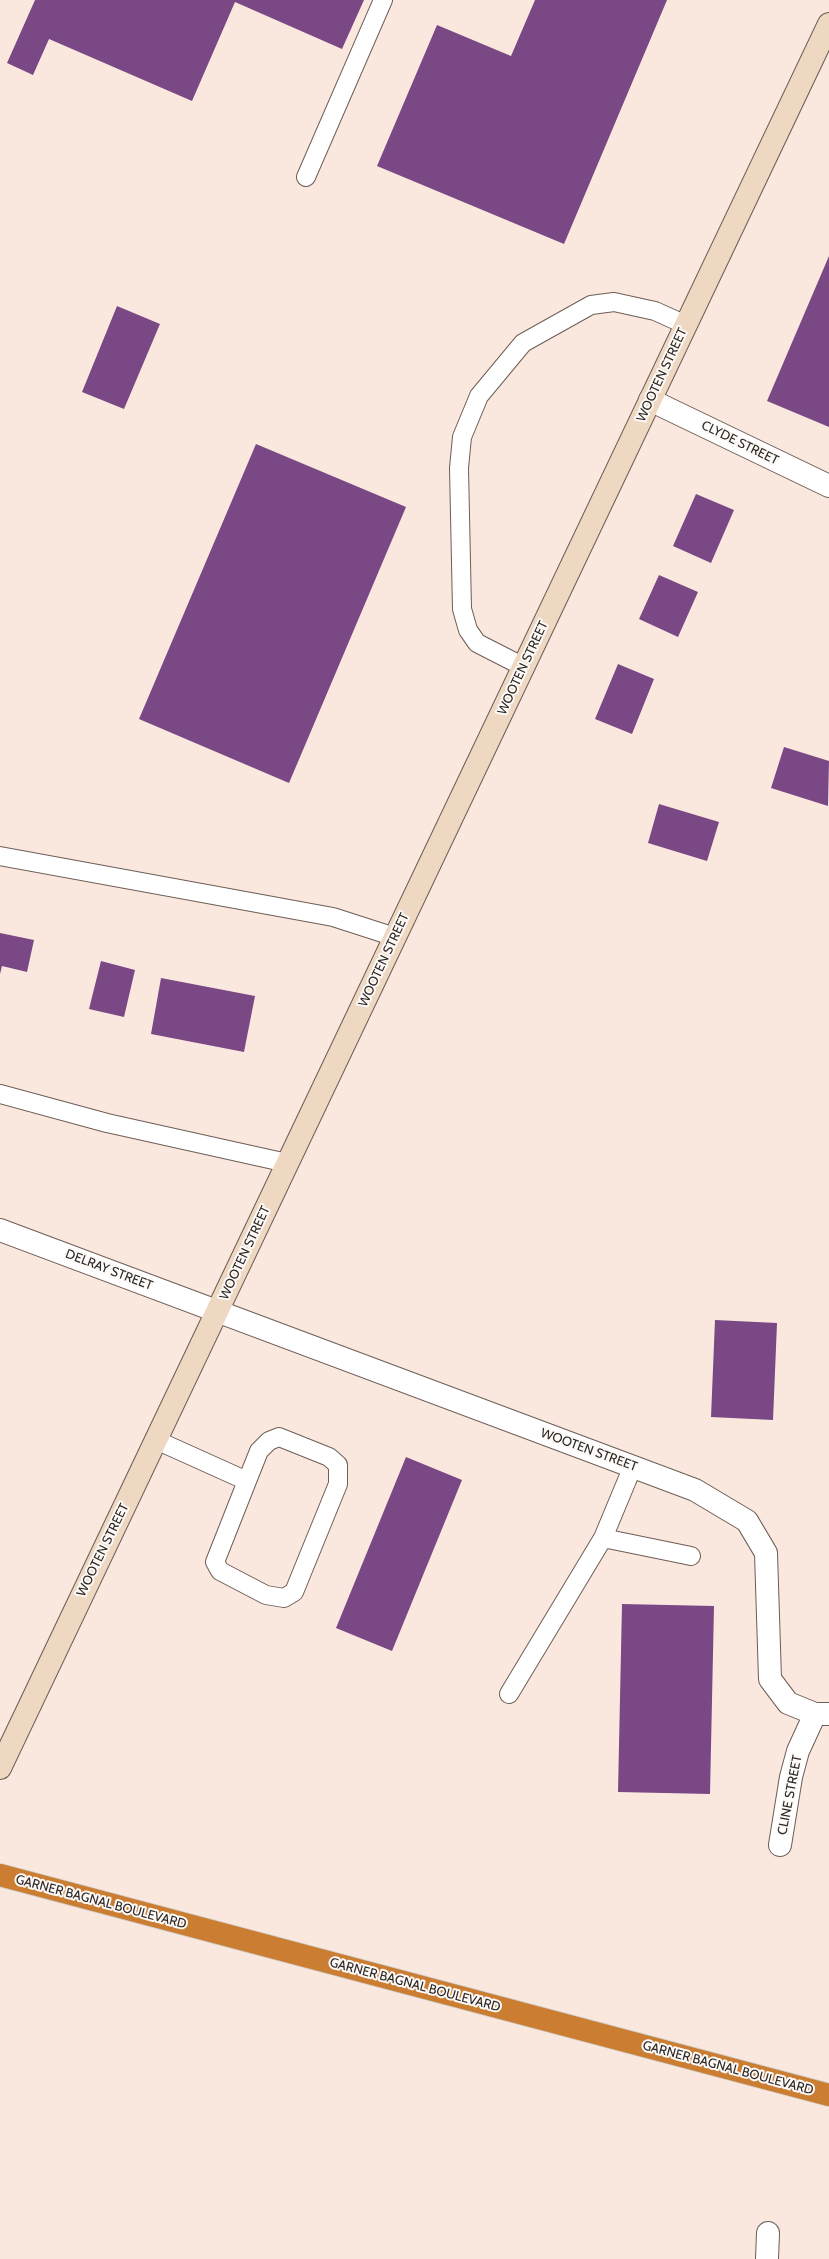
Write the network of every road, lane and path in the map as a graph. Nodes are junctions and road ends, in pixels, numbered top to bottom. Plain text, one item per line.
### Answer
1 (383, 0) edge
2 (829, 24) edge
3 (306, 177) dead end
4 (686, 326) junction
5 (650, 400) junction
6 (829, 486) edge
7 (524, 667) junction
8 (0, 856) edge
9 (395, 937) junction
10 (0, 1094) edge
11 (287, 1163) junction
12 (0, 1230) edge
13 (217, 1311) junction
14 (156, 1440) junction
15 (633, 1466) junction
16 (247, 1481) junction
17 (603, 1538) junction
18 (691, 1556) dead end
19 (509, 1694) dead end
20 (822, 1714) edge
21 (0, 1768) edge
22 (780, 1845) dead end
23 (0, 1875) edge
24 (829, 2095) edge
25 (768, 2233) dead end
26 (767, 2259) edge

1 - 3 lane
2 - 4 street, WOOTEN STREET
4 - 5 street, WOOTEN STREET
4 - 7 lane
5 - 6 street, CLYDE STREET
5 - 7 street, WOOTEN STREET
7 - 9 street, WOOTEN STREET
8 - 9 lane
9 - 11 street, WOOTEN STREET
10 - 11 lane
11 - 13 street, WOOTEN STREET
12 - 13 street, DELRAY STREET
13 - 14 street, WOOTEN STREET
13 - 15 street, WOOTEN STREET
14 - 16 lane
14 - 21 street, WOOTEN STREET
15 - 17 lane
15 - 20 street, WOOTEN STREET
16 - 16 lane
17 - 18 lane
17 - 19 lane
20 - 22 street, CLINE STREET
23 - 24 highway, GARNER BAGNAL BOULEVARD
25 - 26 street

